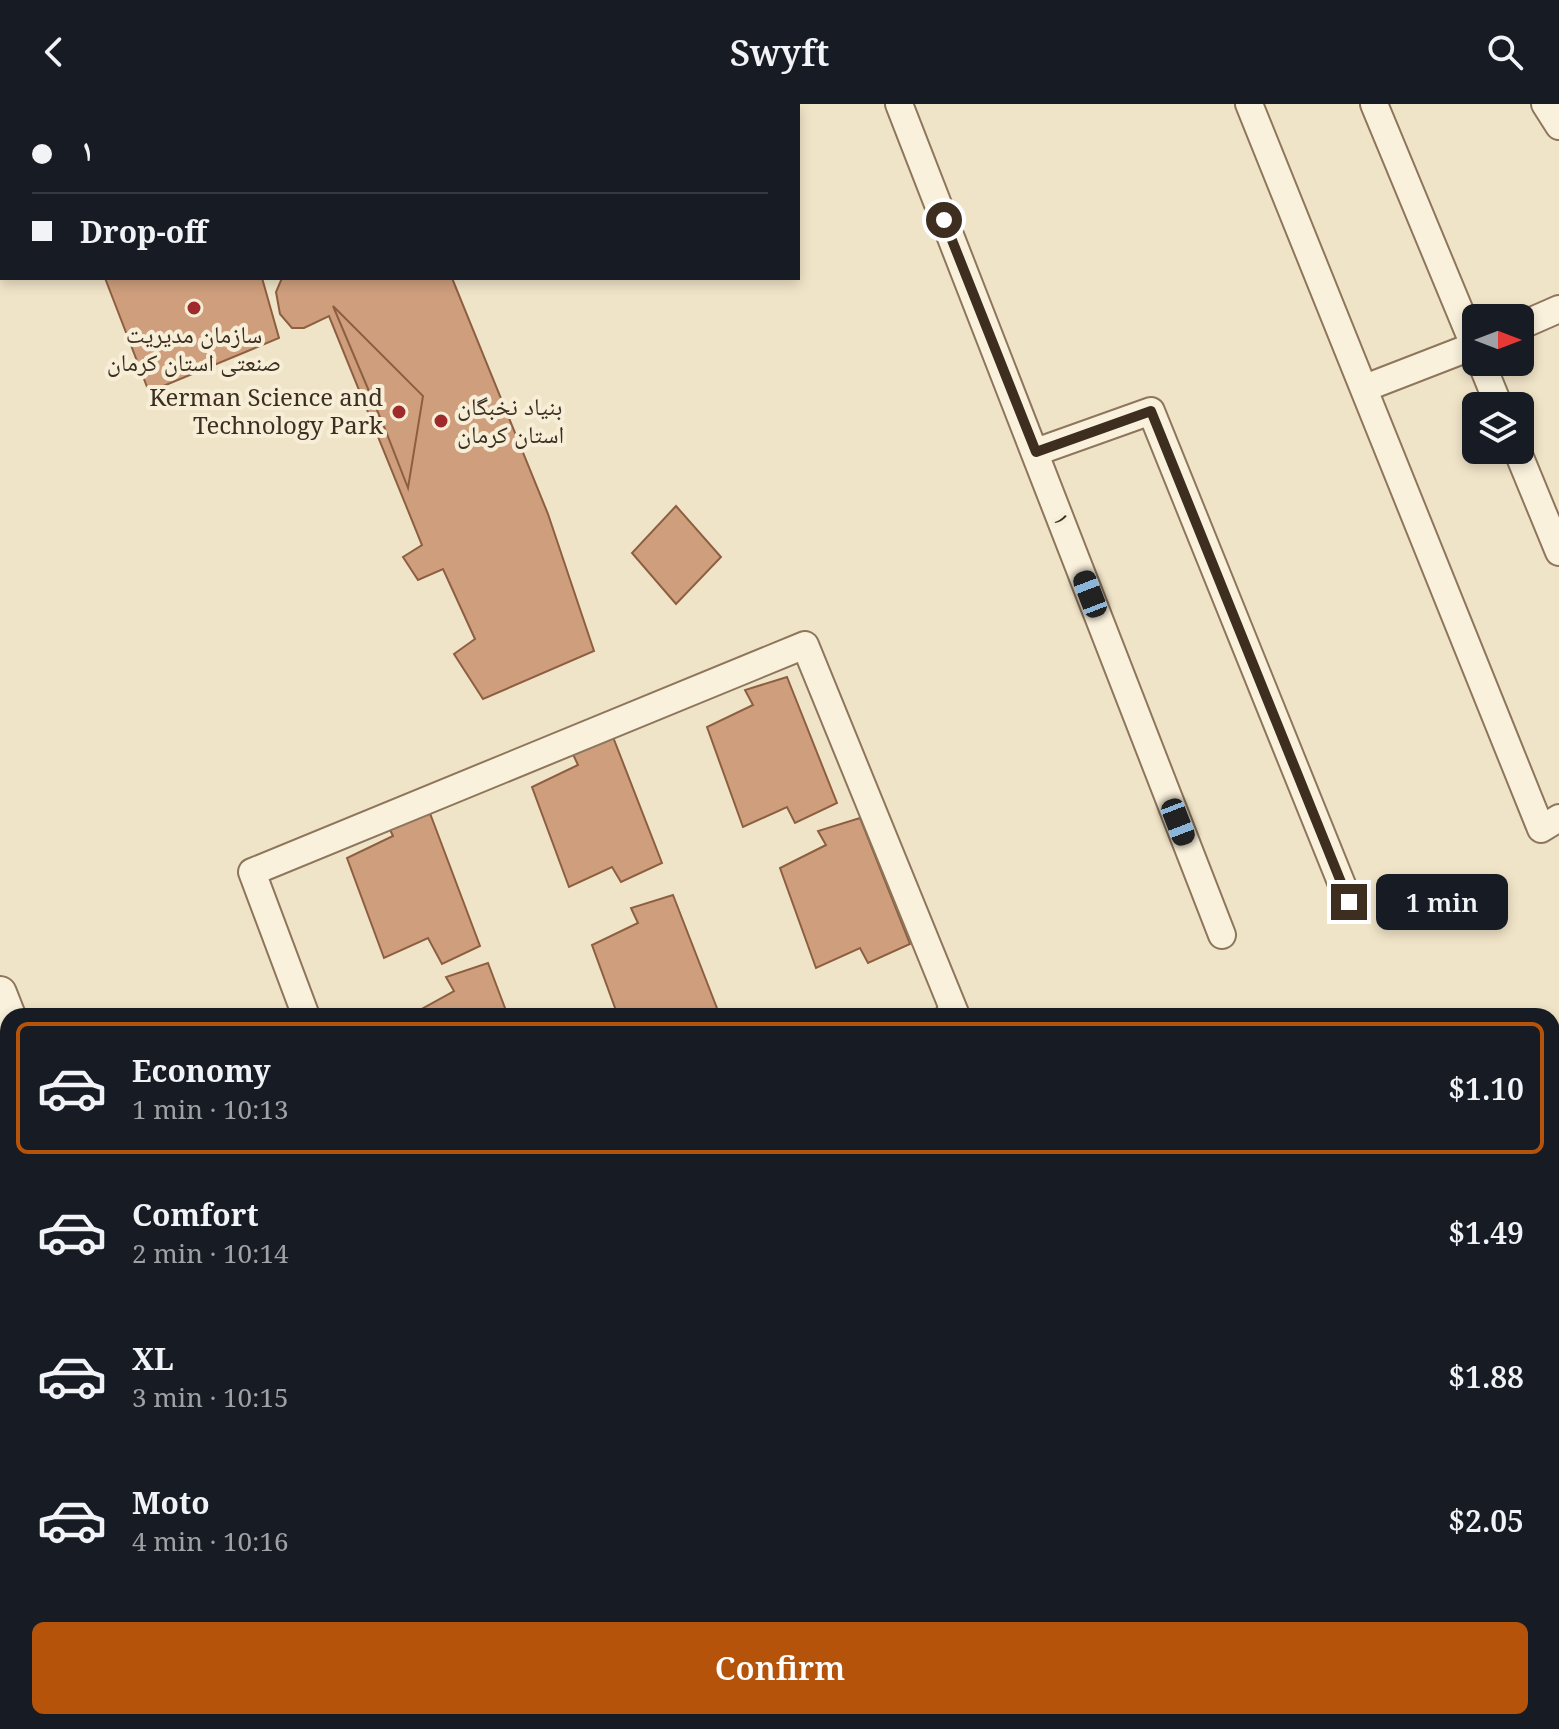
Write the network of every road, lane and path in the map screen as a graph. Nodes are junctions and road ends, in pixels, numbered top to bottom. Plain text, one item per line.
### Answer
1 (899, 104) edge
2 (1249, 104) edge
3 (1374, 104) edge
4 (1545, 104) edge
5 (1559, 126) edge
6 (1559, 309) edge
7 (1462, 315) edge
8 (1534, 320) edge
9 (1462, 356) edge
10 (1365, 388) junction
11 (1036, 452) junction
12 (1523, 464) edge
13 (1559, 552) edge
14 (1559, 818) edge
15 (1349, 902) dead end
16 (1222, 935) dead end
17 (303, 1008) edge
18 (953, 1008) edge

1 - 11 street, ۱
2 - 10 street
3 - 7 street
4 - 5 street
6 - 8 street
9 - 10 street
10 - 14 street
11 - 15 street
11 - 16 street, ۱
12 - 13 street
17 - 18 street

